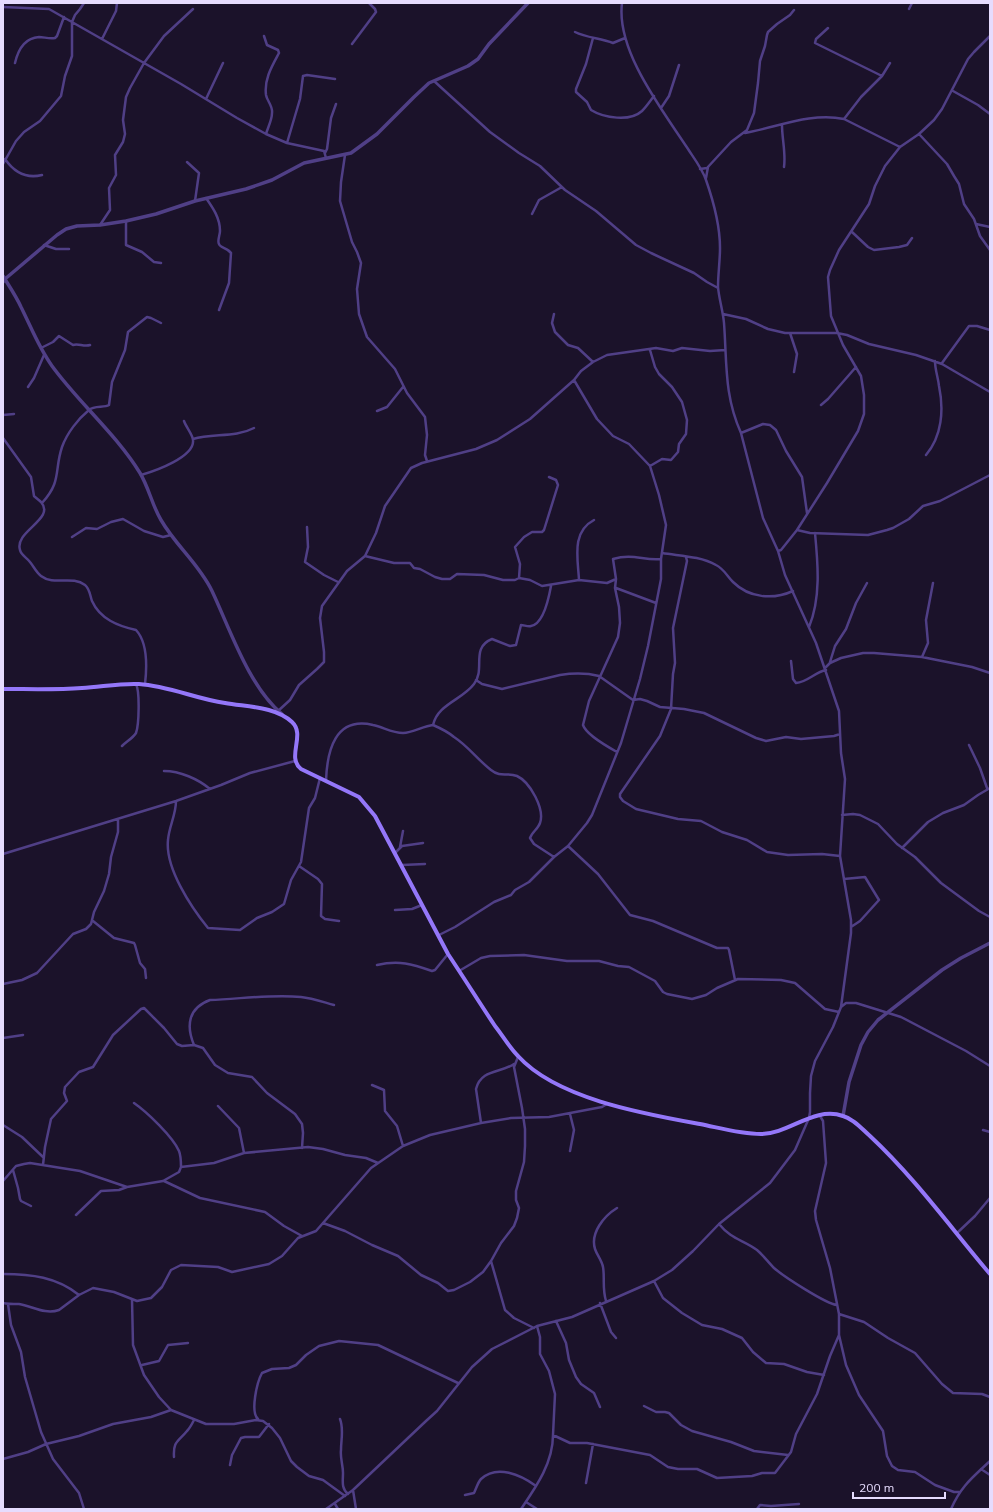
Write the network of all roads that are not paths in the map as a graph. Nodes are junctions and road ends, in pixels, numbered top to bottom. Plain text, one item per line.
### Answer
1 (47, 3) edge
2 (84, 3) edge
3 (117, 3) edge
4 (369, 3) edge
5 (528, 3) edge
6 (622, 3) edge
7 (912, 3) edge
8 (3, 7) edge
9 (44, 8) junction
10 (193, 9) dead end
11 (794, 10) dead end
12 (909, 10) dead end
13 (64, 17) junction
14 (72, 22) junction
15 (828, 28) dead end
16 (575, 32) dead end
17 (264, 36) dead end
18 (990, 36) edge
19 (593, 38) junction
20 (625, 38) junction
21 (102, 39) junction
22 (352, 44) dead end
23 (15, 63) dead end
24 (144, 63) junction
25 (223, 63) dead end
26 (890, 63) dead end
27 (679, 65) dead end
28 (882, 76) junction
29 (335, 79) dead end
30 (434, 81) junction
31 (953, 91) junction
32 (654, 96) junction
33 (206, 99) junction
34 (336, 104) dead end
35 (661, 108) junction
36 (990, 114) edge
37 (844, 118) junction
38 (782, 124) junction
39 (744, 133) junction
40 (266, 134) junction
41 (919, 134) junction
42 (287, 143) junction
43 (900, 147) junction
44 (325, 153) junction
45 (345, 155) junction
46 (326, 158) junction
47 (5, 159) junction
48 (187, 162) dead end
49 (3, 164) edge
50 (709, 165) junction
51 (784, 167) dead end
52 (700, 169) junction
53 (42, 175) dead end
54 (706, 179) junction
55 (562, 187) junction
56 (206, 198) junction
57 (195, 201) junction
58 (532, 214) dead end
59 (126, 221) junction
60 (976, 224) junction
61 (100, 225) junction
62 (990, 227) edge
63 (852, 232) junction
64 (912, 238) dead end
65 (44, 245) junction
66 (69, 249) dead end
67 (990, 250) edge
68 (162, 263) dead end
69 (4, 279) edge
70 (718, 288) junction
71 (219, 310) dead end
72 (554, 314) dead end
73 (723, 314) junction
74 (161, 323) dead end
75 (990, 330) edge
76 (790, 333) junction
77 (837, 333) junction
78 (90, 345) dead end
79 (41, 348) junction
80 (650, 350) junction
81 (725, 350) junction
82 (44, 354) junction
83 (935, 361) junction
84 (593, 362) junction
85 (942, 364) junction
86 (856, 367) junction
87 (794, 372) dead end
88 (574, 380) junction
89 (28, 387) dead end
90 (403, 387) junction
91 (990, 392) edge
92 (821, 405) dead end
93 (89, 410) junction
94 (377, 411) dead end
95 (14, 414) dead end
96 (3, 415) edge
97 (184, 420) dead end
98 (254, 428) dead end
99 (741, 433) junction
100 (3, 438) edge
101 (193, 439) junction
102 (926, 455) dead end
103 (427, 462) junction
104 (650, 466) junction
105 (142, 475) junction
106 (990, 475) edge
107 (549, 477) dead end
108 (42, 503) junction
109 (807, 513) junction
110 (594, 520) dead end
111 (307, 527) dead end
112 (797, 530) junction
113 (815, 533) junction
114 (171, 535) junction
115 (72, 537) dead end
116 (778, 551) junction
117 (662, 553) junction
118 (365, 556) junction
119 (686, 557) junction
120 (661, 559) junction
121 (519, 578) junction
122 (616, 579) junction
123 (580, 580) junction
124 (338, 582) junction
125 (867, 583) dead end
126 (933, 583) dead end
127 (551, 586) junction
128 (615, 588) junction
129 (793, 592) junction
130 (656, 603) junction
131 (809, 627) junction
132 (922, 657) junction
133 (791, 661) dead end
134 (830, 663) junction
135 (825, 669) junction
136 (990, 673) edge
137 (599, 676) junction
138 (476, 680) junction
139 (136, 684) junction
140 (144, 685) junction
141 (3, 689) edge
142 (138, 696) junction
143 (633, 700) junction
144 (671, 709) junction
145 (278, 710) junction
146 (282, 715) junction
147 (433, 725) junction
148 (840, 734) junction
149 (969, 745) dead end
150 (122, 746) dead end
151 (617, 752) junction
152 (295, 761) junction
153 (164, 771) dead end
154 (320, 778) junction
155 (326, 780) junction
156 (989, 788) edge
157 (211, 789) junction
158 (176, 801) junction
159 (842, 815) junction
160 (118, 819) junction
161 (403, 831) dead end
162 (423, 843) dead end
163 (568, 846) junction
164 (400, 848) junction
165 (902, 848) junction
166 (395, 853) junction
167 (3, 854) edge
168 (840, 856) junction
169 (554, 857) junction
170 (425, 864) dead end
171 (401, 865) junction
172 (299, 866) junction
173 (844, 879) junction
174 (423, 904) junction
175 (395, 910) dead end
176 (990, 917) edge
177 (93, 920) junction
178 (339, 921) dead end
179 (851, 927) junction
180 (439, 935) junction
181 (990, 944) edge
182 (448, 954) junction
183 (377, 965) dead end
184 (459, 971) junction
185 (146, 978) dead end
186 (735, 980) junction
187 (3, 984) edge
188 (334, 1005) dead end
189 (841, 1007) junction
190 (839, 1012) junction
191 (885, 1013) junction
192 (23, 1035) dead end
193 (3, 1038) edge
194 (194, 1045) junction
195 (518, 1057) junction
196 (514, 1064) junction
197 (990, 1066) edge
198 (372, 1085) dead end
199 (134, 1103) dead end
200 (609, 1103) junction
201 (218, 1106) dead end
202 (570, 1114) junction
203 (819, 1115) junction
204 (843, 1116) junction
205 (524, 1118) junction
206 (808, 1118) junction
207 (481, 1122) junction
208 (3, 1125) edge
209 (983, 1130) dead end
210 (990, 1132) edge
211 (403, 1146) junction
212 (302, 1148) junction
213 (570, 1151) dead end
214 (244, 1153) junction
215 (43, 1158) junction
216 (378, 1163) junction
217 (43, 1165) junction
218 (181, 1167) junction
219 (12, 1169) junction
220 (3, 1181) edge
221 (164, 1181) junction
222 (127, 1187) junction
223 (990, 1198) edge
224 (31, 1206) dead end
225 (617, 1208) dead end
226 (76, 1214) dead end
227 (323, 1223) junction
228 (719, 1224) junction
229 (957, 1233) junction
230 (302, 1236) junction
231 (491, 1261) junction
232 (3, 1274) edge
233 (990, 1274) edge
234 (654, 1281) junction
235 (79, 1295) junction
236 (132, 1299) junction
237 (606, 1301) junction
238 (3, 1303) edge
239 (600, 1303) junction
240 (8, 1304) junction
241 (837, 1305) junction
242 (839, 1314) junction
243 (556, 1321) junction
244 (536, 1327) junction
245 (839, 1335) junction
246 (616, 1338) dead end
247 (188, 1343) dead end
248 (142, 1365) junction
249 (824, 1375) junction
250 (458, 1383) junction
251 (990, 1397) edge
252 (644, 1406) dead end
253 (600, 1407) dead end
254 (170, 1410) junction
255 (255, 1412) junction
256 (340, 1419) dead end
257 (194, 1420) junction
258 (259, 1420) junction
259 (250, 1421) junction
260 (269, 1424) junction
261 (553, 1435) junction
262 (46, 1444) junction
263 (593, 1444) junction
264 (788, 1455) junction
265 (174, 1457) dead end
266 (3, 1459) edge
267 (990, 1461) edge
268 (230, 1465) dead end
269 (981, 1469) junction
270 (990, 1475) edge
271 (586, 1483) dead end
272 (536, 1486) junction
273 (353, 1490) junction
274 (959, 1492) junction
275 (348, 1494) junction
276 (465, 1495) dead end
277 (345, 1496) junction
278 (526, 1502) junction
279 (335, 1504) junction
280 (799, 1504) dead end
281 (84, 1509) edge
282 (326, 1509) edge
283 (338, 1509) edge
284 (356, 1509) edge
285 (521, 1509) edge
286 (537, 1509) edge
287 (757, 1509) edge
288 (951, 1509) edge

1 - 9 street
2 - 14 street
3 - 21 street
4 - 22 street
5 - 30 street
6 - 20 street
7 - 12 street
8 - 9 street
9 - 13 street
10 - 24 street
11 - 39 street
13 - 14 street
13 - 23 street
14 - 21 street
14 - 47 street
15 - 28 street
16 - 19 street
17 - 40 street
18 - 31 street
19 - 20 street
19 - 32 street
20 - 32 street
21 - 24 street
24 - 33 street
24 - 61 street
25 - 33 street
26 - 28 street
27 - 35 street
28 - 37 street
29 - 42 street
30 - 45 street
30 - 55 street
31 - 36 street
31 - 41 street
32 - 35 street
33 - 40 street
34 - 44 street
35 - 52 street
37 - 38 street
37 - 43 street
38 - 39 street
38 - 51 street
39 - 50 street
40 - 42 street
41 - 43 street
41 - 60 street
42 - 44 street
43 - 63 street
44 - 46 street
45 - 46 street
45 - 90 street
46 - 56 street
47 - 49 street
47 - 53 street
48 - 57 street
50 - 52 street
50 - 54 street
52 - 54 street
54 - 70 street
55 - 58 street
55 - 70 street
56 - 57 street
56 - 71 street
57 - 59 street
59 - 61 street
59 - 68 street
60 - 62 street
60 - 67 street
61 - 65 street
63 - 64 street
63 - 77 street
65 - 66 street
65 - 69 street
69 - 79 street
70 - 73 street
72 - 84 street
73 - 76 street
73 - 81 street
74 - 93 street
75 - 85 street
76 - 77 street
76 - 87 street
77 - 83 street
77 - 86 street
78 - 79 street
79 - 82 street
80 - 81 street
80 - 84 street
80 - 104 street
81 - 99 street
82 - 89 street
82 - 93 street
83 - 85 street
83 - 102 street
84 - 88 street
85 - 91 street
86 - 92 street
86 - 109 street
88 - 103 street
88 - 104 street
90 - 94 street
90 - 103 street
93 - 105 street
93 - 108 street
95 - 96 street
97 - 101 street
98 - 101 street
99 - 109 street
99 - 116 street
100 - 108 street
101 - 105 street
103 - 118 street
104 - 117 street
105 - 114 street
106 - 113 street
107 - 121 street
108 - 140 street
109 - 112 street
110 - 123 street
111 - 124 street
112 - 113 street
112 - 116 street
113 - 131 street
114 - 115 street
114 - 145 street
116 - 129 street
117 - 119 street
117 - 120 street
118 - 121 street
118 - 124 street
119 - 129 street
119 - 144 street
120 - 122 street
120 - 130 street
121 - 127 street
122 - 123 street
122 - 128 street
123 - 127 street
124 - 145 street
125 - 134 street
126 - 132 street
127 - 138 street
128 - 130 street
128 - 137 street
129 - 131 street
130 - 143 street
131 - 135 street
132 - 134 street
132 - 136 street
133 - 135 street
134 - 135 street
135 - 148 street
137 - 138 street
137 - 143 street
137 - 151 street
138 - 147 street
139 - 140 main road
139 - 141 main road
139 - 142 street
140 - 142 street
140 - 146 main road
142 - 150 street
143 - 144 street
143 - 151 street
144 - 148 street
144 - 168 street
145 - 146 street
146 - 152 main road
147 - 155 street
147 - 169 street
148 - 159 street
149 - 156 street
151 - 163 street
152 - 154 main road
152 - 157 street
153 - 157 street
154 - 155 main road
154 - 172 street
155 - 166 main road
156 - 165 street
157 - 158 street
158 - 160 street
158 - 172 street
159 - 165 street
159 - 168 street
160 - 167 street
160 - 177 street
161 - 164 street
162 - 164 street
163 - 169 street
163 - 186 street
164 - 166 street
165 - 176 street
166 - 171 main road
168 - 173 street
169 - 180 street
170 - 171 street
171 - 174 main road
172 - 178 street
173 - 179 street
173 - 179 street
174 - 175 street
174 - 180 main road
177 - 185 street
177 - 187 street
179 - 189 street
180 - 182 main road
181 - 191 street
182 - 183 street
182 - 184 main road
184 - 186 street
184 - 195 main road
186 - 190 street
188 - 194 street
189 - 190 street
189 - 191 street
190 - 206 street
191 - 197 street
191 - 204 street
192 - 193 street
194 - 212 street
194 - 215 street
195 - 196 street
195 - 200 main road
196 - 205 street
196 - 207 street
198 - 211 street
199 - 218 street
200 - 202 street
200 - 206 main road
201 - 214 street
202 - 205 street
202 - 213 street
203 - 204 main road
203 - 206 main road
203 - 241 street
204 - 229 main road
205 - 207 street
205 - 231 street
206 - 228 street
207 - 211 street
208 - 215 street
209 - 210 street
211 - 216 street
212 - 214 street
212 - 216 street
214 - 218 street
215 - 217 street
216 - 227 street
217 - 219 street
217 - 222 street
218 - 221 street
219 - 220 street
219 - 224 street
221 - 222 street
221 - 230 street
222 - 226 street
223 - 229 street
225 - 237 street
227 - 230 street
227 - 231 street
228 - 234 street
228 - 241 street
229 - 233 main road
230 - 236 street
231 - 244 street
232 - 235 street
234 - 237 street
234 - 249 street
235 - 236 street
235 - 240 street
236 - 248 street
237 - 239 street
238 - 240 street
239 - 243 street
239 - 246 street
240 - 262 street
241 - 242 street
242 - 245 street
242 - 251 street
243 - 244 street
243 - 253 street
244 - 250 street
244 - 261 street
245 - 249 street
245 - 274 street
247 - 248 street
248 - 254 street
249 - 264 street
250 - 255 street
250 - 273 street
252 - 264 street
254 - 257 street
254 - 262 street
255 - 258 street
255 - 259 street
256 - 275 street
257 - 259 street
257 - 265 street
258 - 259 street
258 - 260 street
260 - 268 street
260 - 277 street
261 - 263 street
261 - 272 street
262 - 266 street
262 - 281 street
263 - 264 street
263 - 271 street
267 - 269 street
269 - 270 street
269 - 274 street
272 - 276 street
272 - 278 street
273 - 275 street
273 - 284 street
274 - 288 street
275 - 277 street
277 - 279 street
278 - 285 street
278 - 286 street
279 - 282 street
279 - 283 street
280 - 287 street

